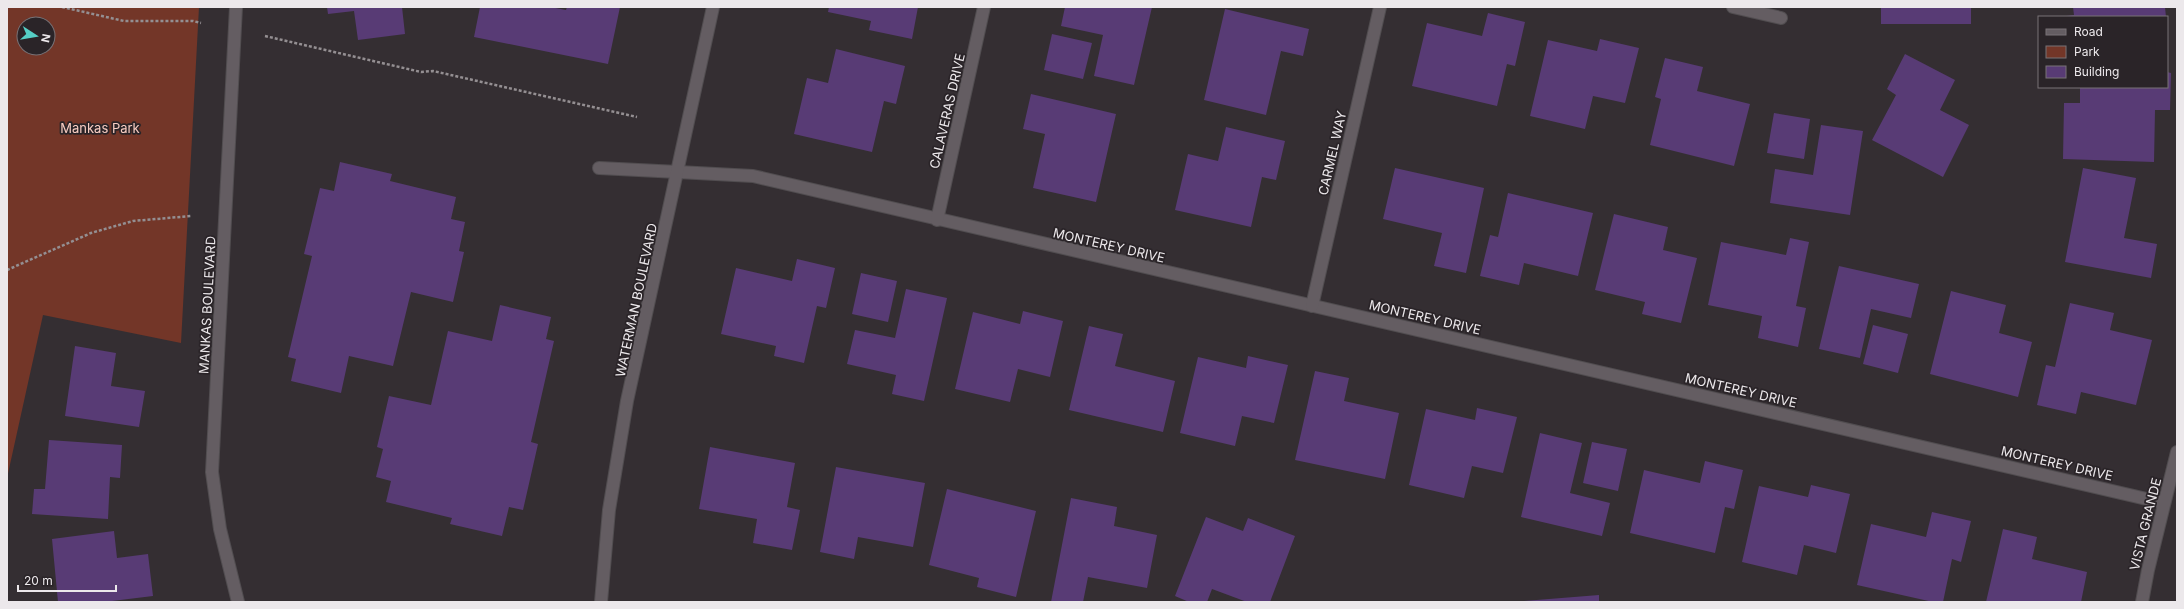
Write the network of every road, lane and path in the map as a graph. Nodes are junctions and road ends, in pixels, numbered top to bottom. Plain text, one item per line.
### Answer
1 (62, 7) edge
2 (236, 7) edge
3 (713, 7) edge
4 (984, 7) edge
5 (1380, 7) edge
6 (1733, 7) edge
7 (1781, 18) dead end
8 (201, 23) dead end
9 (265, 36) dead end
10 (637, 117) dead end
11 (598, 168) dead end
12 (678, 172) junction
13 (191, 216) dead end
14 (937, 220) junction
15 (7, 270) edge
16 (1312, 306) junction
17 (2177, 452) edge
18 (2164, 504) junction
19 (238, 602) edge
20 (601, 602) edge
21 (2142, 602) edge

1 - 8 path
2 - 19 street, MANKAS BOULEVARD
3 - 12 street, WATERMAN BOULEVARD
4 - 14 street, CALAVERAS DRIVE
5 - 16 street, CARMEL WAY
6 - 7 street
9 - 10 path
11 - 12 street, MONTEREY DRIVE
12 - 14 street, MONTEREY DRIVE
12 - 20 street, WATERMAN BOULEVARD
13 - 15 path
14 - 16 street, MONTEREY DRIVE
16 - 18 street, MONTEREY DRIVE
17 - 18 street, VISTA GRANDE
18 - 21 street, VISTA GRANDE

